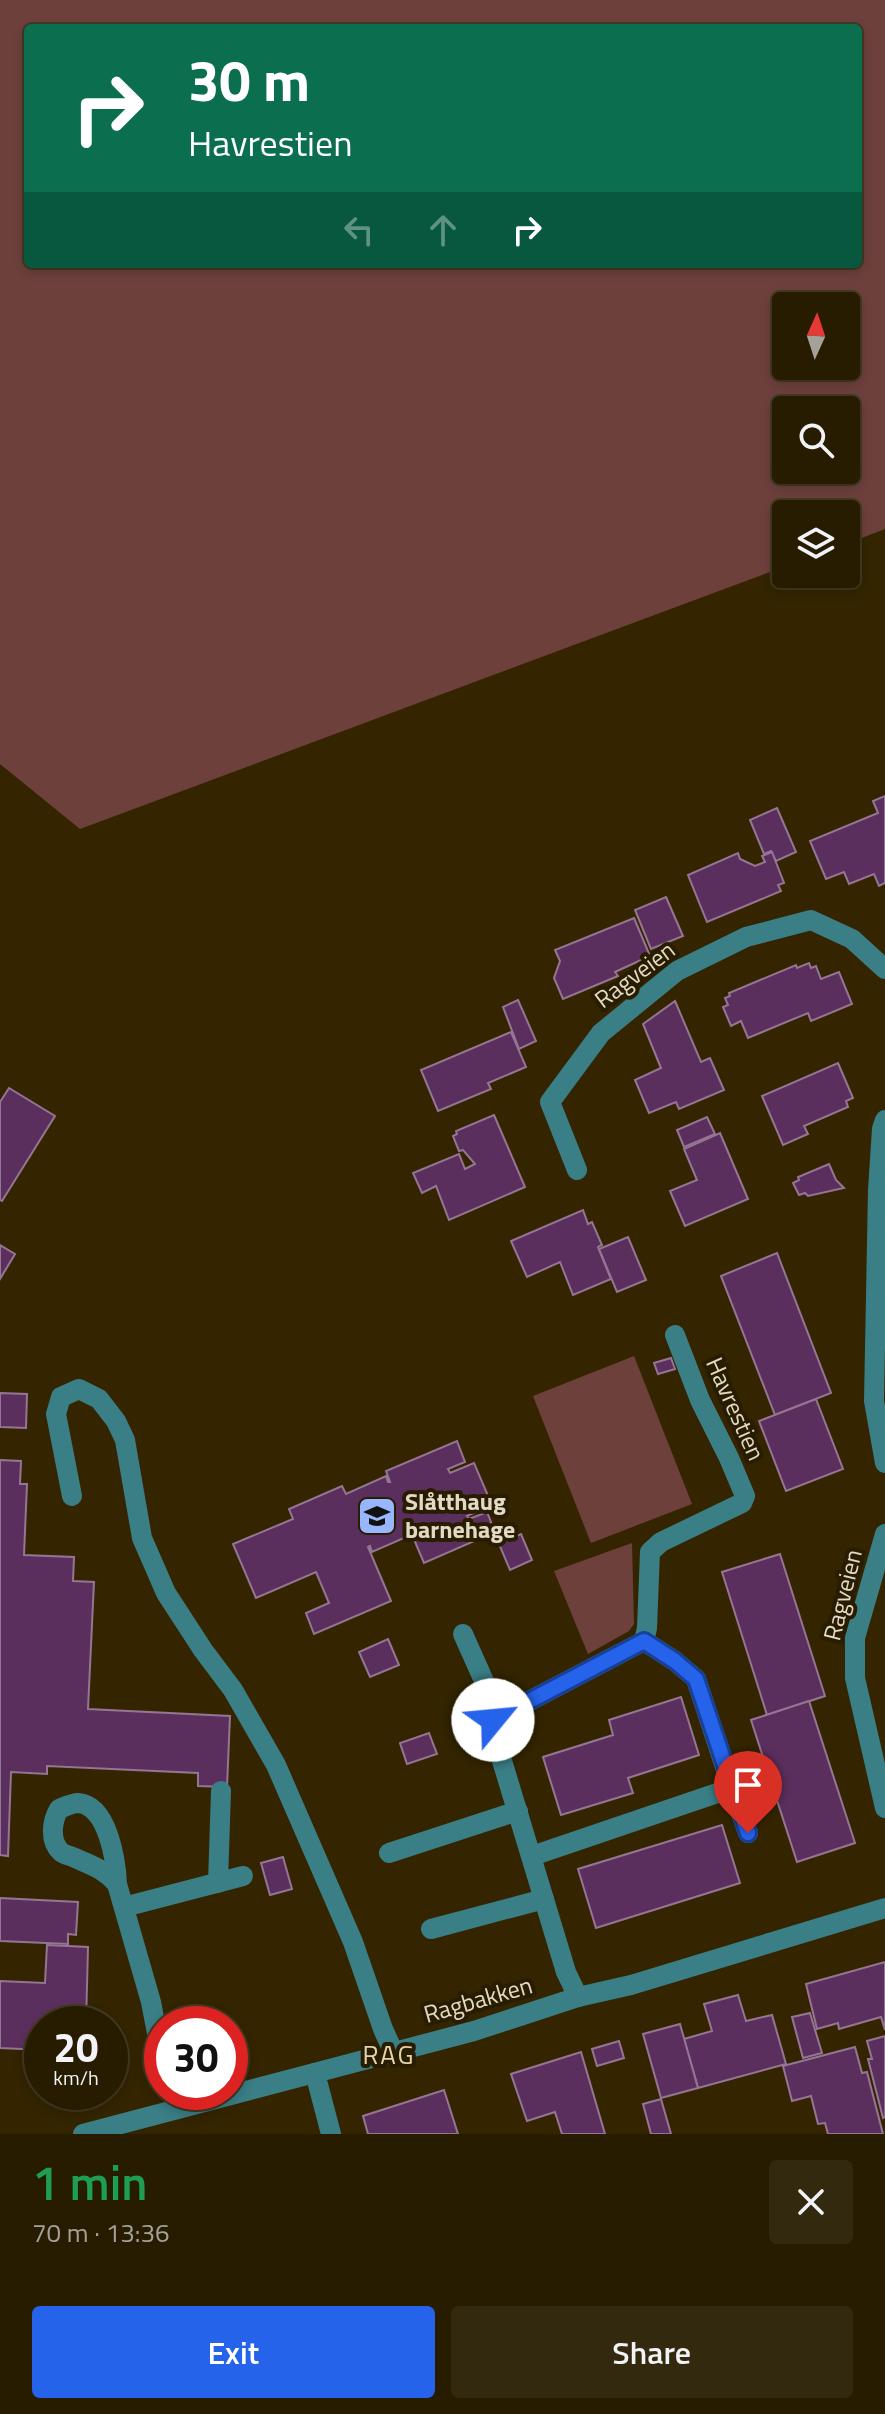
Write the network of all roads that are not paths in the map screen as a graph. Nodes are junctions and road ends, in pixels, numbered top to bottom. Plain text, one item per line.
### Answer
1 (885, 969) edge
2 (884, 1126) edge
3 (577, 1170) dead end
4 (675, 1335) dead end
5 (885, 1463) edge
6 (72, 1496) dead end
7 (885, 1534) edge
8 (463, 1634) dead end
9 (644, 1641) junction
10 (493, 1720) junction
11 (732, 1788) junction
12 (221, 1791) dead end
13 (885, 1808) edge
14 (518, 1811) junction
15 (748, 1833) dead end
16 (389, 1853) dead end
17 (532, 1856) junction
18 (243, 1876) dead end
19 (218, 1883) junction
20 (117, 1884) dead end
21 (544, 1899) junction
22 (124, 1907) junction
23 (885, 1908) edge
24 (431, 1929) dead end
25 (578, 1997) junction
26 (152, 2006) edge
27 (393, 2051) junction
28 (315, 2073) junction
29 (248, 2086) edge
30 (148, 2110) edge
31 (83, 2134) edge
32 (331, 2134) edge

1 - 3 street, Ragveien
2 - 5 street
4 - 9 street, Havrestien
6 - 27 street
7 - 13 street, Ragveien
8 - 10 street
9 - 10 street
9 - 11 street
10 - 14 street
11 - 15 street
11 - 17 street
12 - 19 street
14 - 16 street
14 - 17 street
17 - 21 street
18 - 19 street
19 - 22 street
20 - 22 street
21 - 24 street
21 - 25 street
22 - 26 street
23 - 25 street, Ragbakken
25 - 27 street, Ragbakken
27 - 28 street, Ragbakken
28 - 29 street, Ragbakken
28 - 32 street
30 - 31 street, Ragbakken

